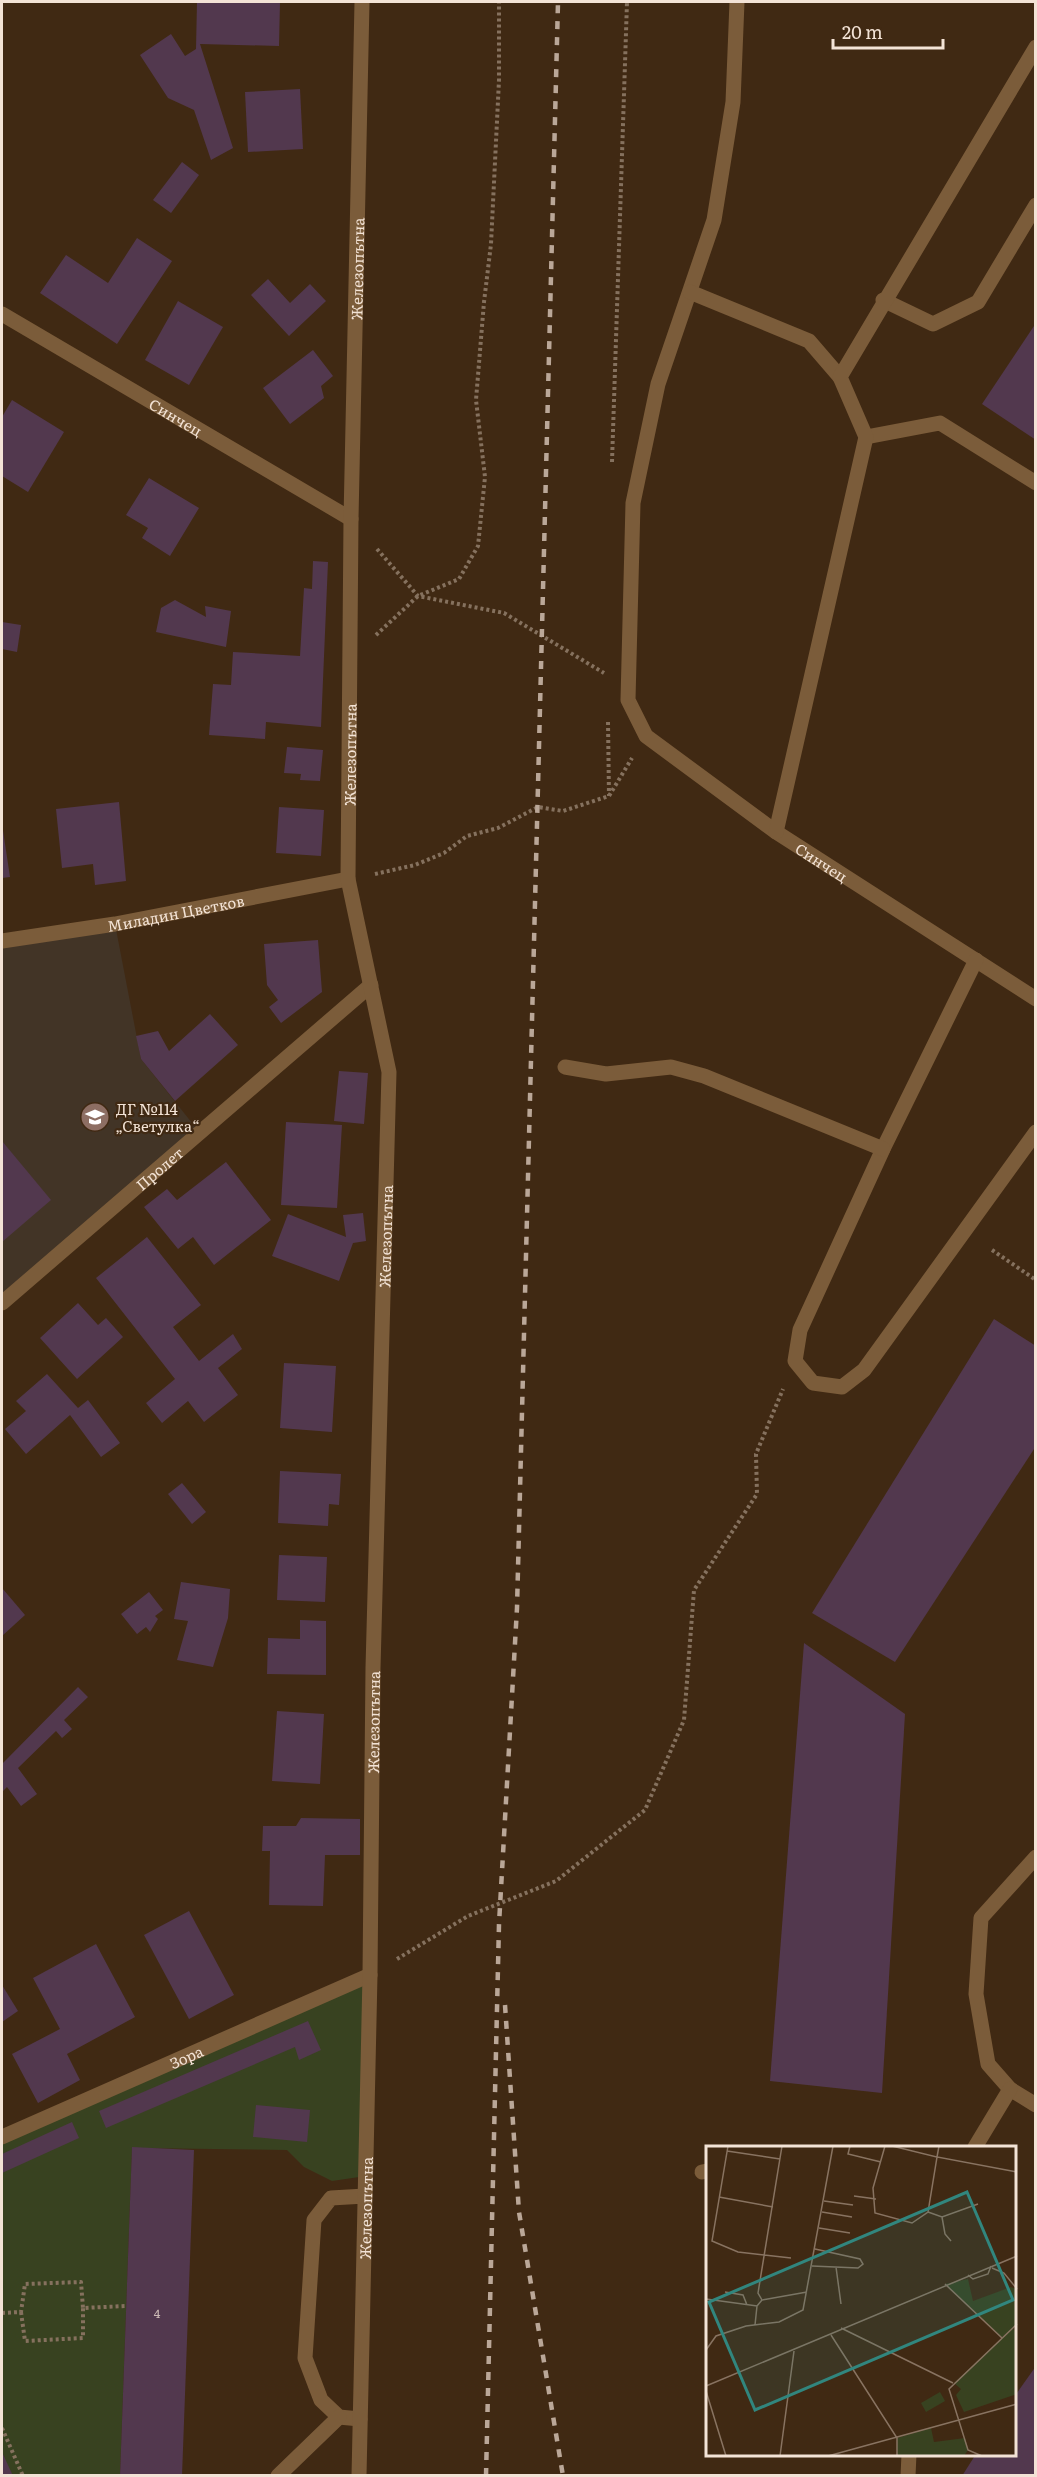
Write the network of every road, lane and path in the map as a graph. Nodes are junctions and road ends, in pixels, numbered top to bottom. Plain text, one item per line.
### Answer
1 (363, 2) edge
2 (500, 2) edge
3 (627, 2) edge
4 (737, 2) edge
5 (1035, 47) edge
6 (1035, 205) edge
7 (690, 292) junction
8 (884, 300) junction
9 (2, 314) edge
10 (840, 377) junction
11 (867, 437) junction
12 (612, 474) dead end
13 (1035, 483) edge
14 (351, 519) junction
15 (418, 596) junction
16 (350, 660) junction
17 (607, 663) dead end
18 (608, 719) dead end
19 (646, 736) junction
20 (609, 796) junction
21 (776, 832) junction
22 (348, 879) junction
23 (2, 941) edge
24 (976, 960) junction
25 (371, 985) junction
26 (1035, 999) edge
27 (565, 1067) dead end
28 (1035, 1132) edge
29 (884, 1149) junction
30 (992, 1250) dead end
31 (1035, 1280) edge
32 (2, 1303) edge
33 (795, 1361) junction
34 (1035, 1857) edge
35 (370, 1975) junction
36 (1010, 2089) junction
37 (1035, 2105) edge
38 (2, 2137) edge
39 (976, 2146) edge
40 (365, 2196) junction
41 (126, 2306) dead end
42 (83, 2308) junction
43 (21, 2312) junction
44 (2, 2313) edge
45 (339, 2417) junction
46 (360, 2419) junction
47 (2, 2428) edge
48 (909, 2456) edge
49 (23, 2475) edge
50 (278, 2475) edge
51 (358, 2475) edge
52 (908, 2475) edge

1 - 14 street, Железопътна
2 - 15 path
3 - 12 path
4 - 7 street
5 - 8 street
6 - 8 street
7 - 10 street
7 - 19 street, Синчец
8 - 10 street
9 - 14 street, Синчец
10 - 11 street
11 - 13 street
11 - 21 street
14 - 15 path
14 - 16 street, Железопътна
15 - 16 path
15 - 17 path
16 - 22 street, Железопътна
18 - 20 path
19 - 20 path
19 - 21 street, Синчец
20 - 22 path
21 - 24 street, Синчец
22 - 23 street, Миладин Цветков
22 - 25 street, Железопътна
24 - 26 street, Синчец
24 - 29 street
25 - 32 street, Пролет
25 - 35 street, Железопътна
27 - 29 street
28 - 33 street
29 - 33 street
30 - 31 path
33 - 35 path
34 - 36 street
35 - 38 street, Зора
35 - 40 street, Железопътна
36 - 37 street
36 - 39 street
40 - 45 street
40 - 46 street, Железопътна
41 - 42 path
42 - 43 path
42 - 43 path
43 - 44 path
45 - 46 street
45 - 50 street
46 - 51 street, Железопътна
47 - 49 path
48 - 52 street

